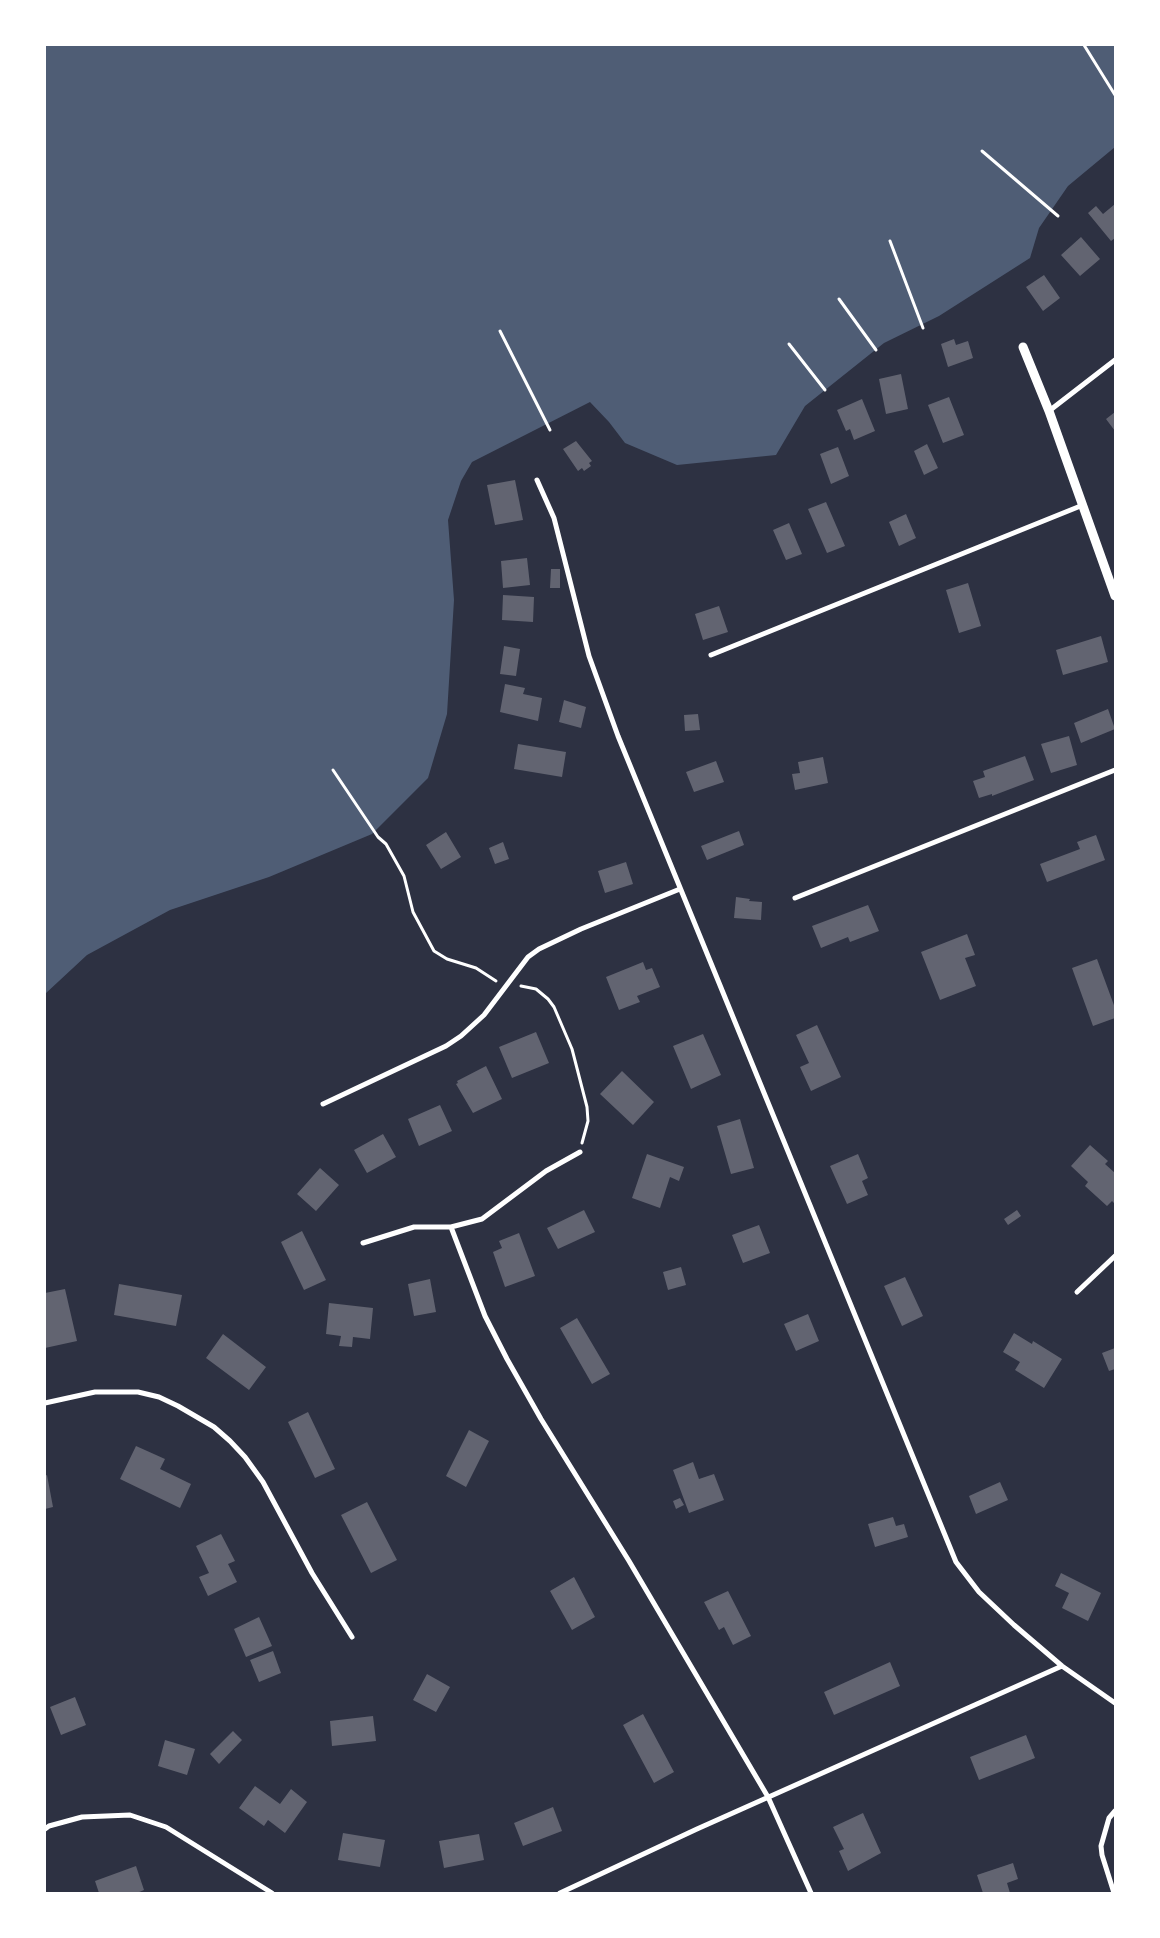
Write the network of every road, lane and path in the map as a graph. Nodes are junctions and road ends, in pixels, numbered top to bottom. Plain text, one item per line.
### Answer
1 (1084, 45) edge
2 (1115, 95) edge
3 (982, 152) dead end
4 (1058, 216) dead end
5 (890, 242) dead end
6 (839, 299) dead end
7 (923, 328) dead end
8 (500, 331) dead end
9 (789, 344) dead end
10 (1023, 347) dead end
11 (876, 350) dead end
12 (1115, 360) edge
13 (825, 390) dead end
14 (1049, 411) junction
15 (550, 430) dead end
16 (538, 480) dead end
17 (1083, 504) junction
18 (1115, 596) edge
19 (711, 655) dead end
20 (333, 770) dead end
21 (1115, 770) edge
22 (378, 837) dead end
23 (680, 889) junction
24 (795, 898) dead end
25 (323, 1104) dead end
26 (580, 1152) dead end
27 (451, 1227) junction
28 (363, 1242) dead end
29 (1115, 1256) edge
30 (1077, 1292) dead end
31 (45, 1403) edge
32 (352, 1637) dead end
33 (1062, 1666) junction
34 (1115, 1703) edge
35 (768, 1797) junction
36 (1115, 1811) edge
37 (45, 1828) edge
38 (272, 1893) edge
39 (560, 1893) edge
40 (811, 1893) edge
41 (1114, 1893) edge

1 - 2 path
3 - 4 path
5 - 7 path
6 - 11 path
8 - 15 path
9 - 13 path
10 - 14 street
12 - 14 street
14 - 17 street
16 - 23 street
17 - 18 street
17 - 19 street
20 - 22 path
21 - 24 street
23 - 25 street
23 - 33 street
26 - 27 street
27 - 28 street
27 - 35 street
29 - 30 street
31 - 32 street
33 - 34 street
33 - 35 street
35 - 39 street
35 - 40 street
36 - 41 street
37 - 38 street

